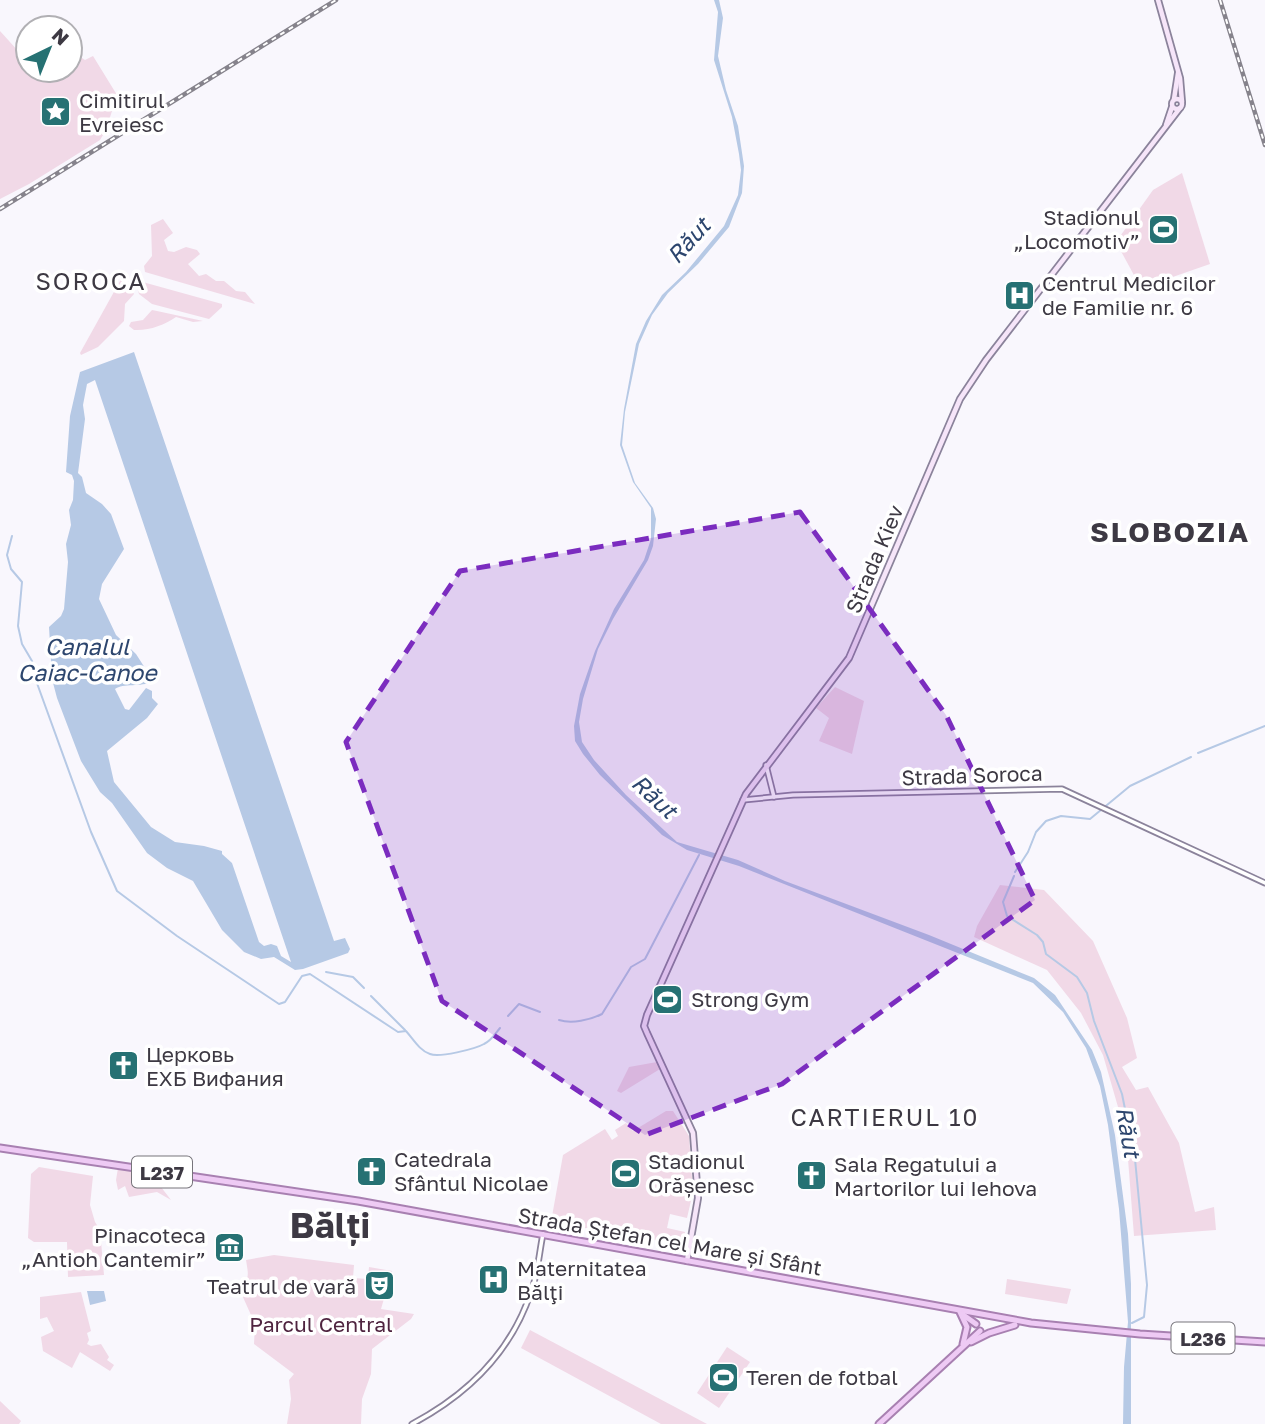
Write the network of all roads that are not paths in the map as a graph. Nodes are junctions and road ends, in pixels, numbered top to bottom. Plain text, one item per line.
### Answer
1 (1158, 0) edge
2 (1178, 72) junction
3 (1173, 103) junction
4 (1181, 105) junction
5 (1166, 126) junction
6 (766, 765) junction
7 (774, 797) junction
8 (743, 800) junction
9 (1265, 884) edge
10 (0, 1147) edge
11 (543, 1234) junction
12 (687, 1261) junction
13 (958, 1311) junction
14 (985, 1316) junction
15 (1031, 1323) junction
16 (1015, 1325) junction
17 (978, 1328) junction
18 (990, 1330) junction
19 (1265, 1342) edge
20 (964, 1345) junction
21 (412, 1424) edge
22 (879, 1424) edge

1 - 2 main road
2 - 3 main road, Strada Kiev
2 - 4 main road
3 - 4 main road
3 - 4 main road
3 - 5 main road, Strada Kiev
4 - 5 main road, Strada Kiev
5 - 6 main road, Strada Kiev
6 - 7 street
6 - 8 main road, Strada Kiev
7 - 8 street, Strada Soroca
7 - 9 street, Strada Soroca
8 - 12 main road, Strada Kiev
10 - 11 main road, Strada Ștefan cel Mare și Sfânt / L237
11 - 12 main road, Strada Ștefan cel Mare și Sfânt
11 - 21 street
12 - 13 main road, Strada Ștefan cel Mare și Sfânt
13 - 14 main road, Strada Ștefan cel Mare și Sfânt
13 - 17 main road
13 - 20 main road
14 - 15 main road, Strada Ștefan cel Mare și Sfânt
14 - 17 main road
14 - 18 main road
15 - 16 main road
15 - 19 main road, Strada Ștefan cel Mare și Sfânt / L236
16 - 18 main road
16 - 20 main road
17 - 18 main road
17 - 20 main road
20 - 22 main road

